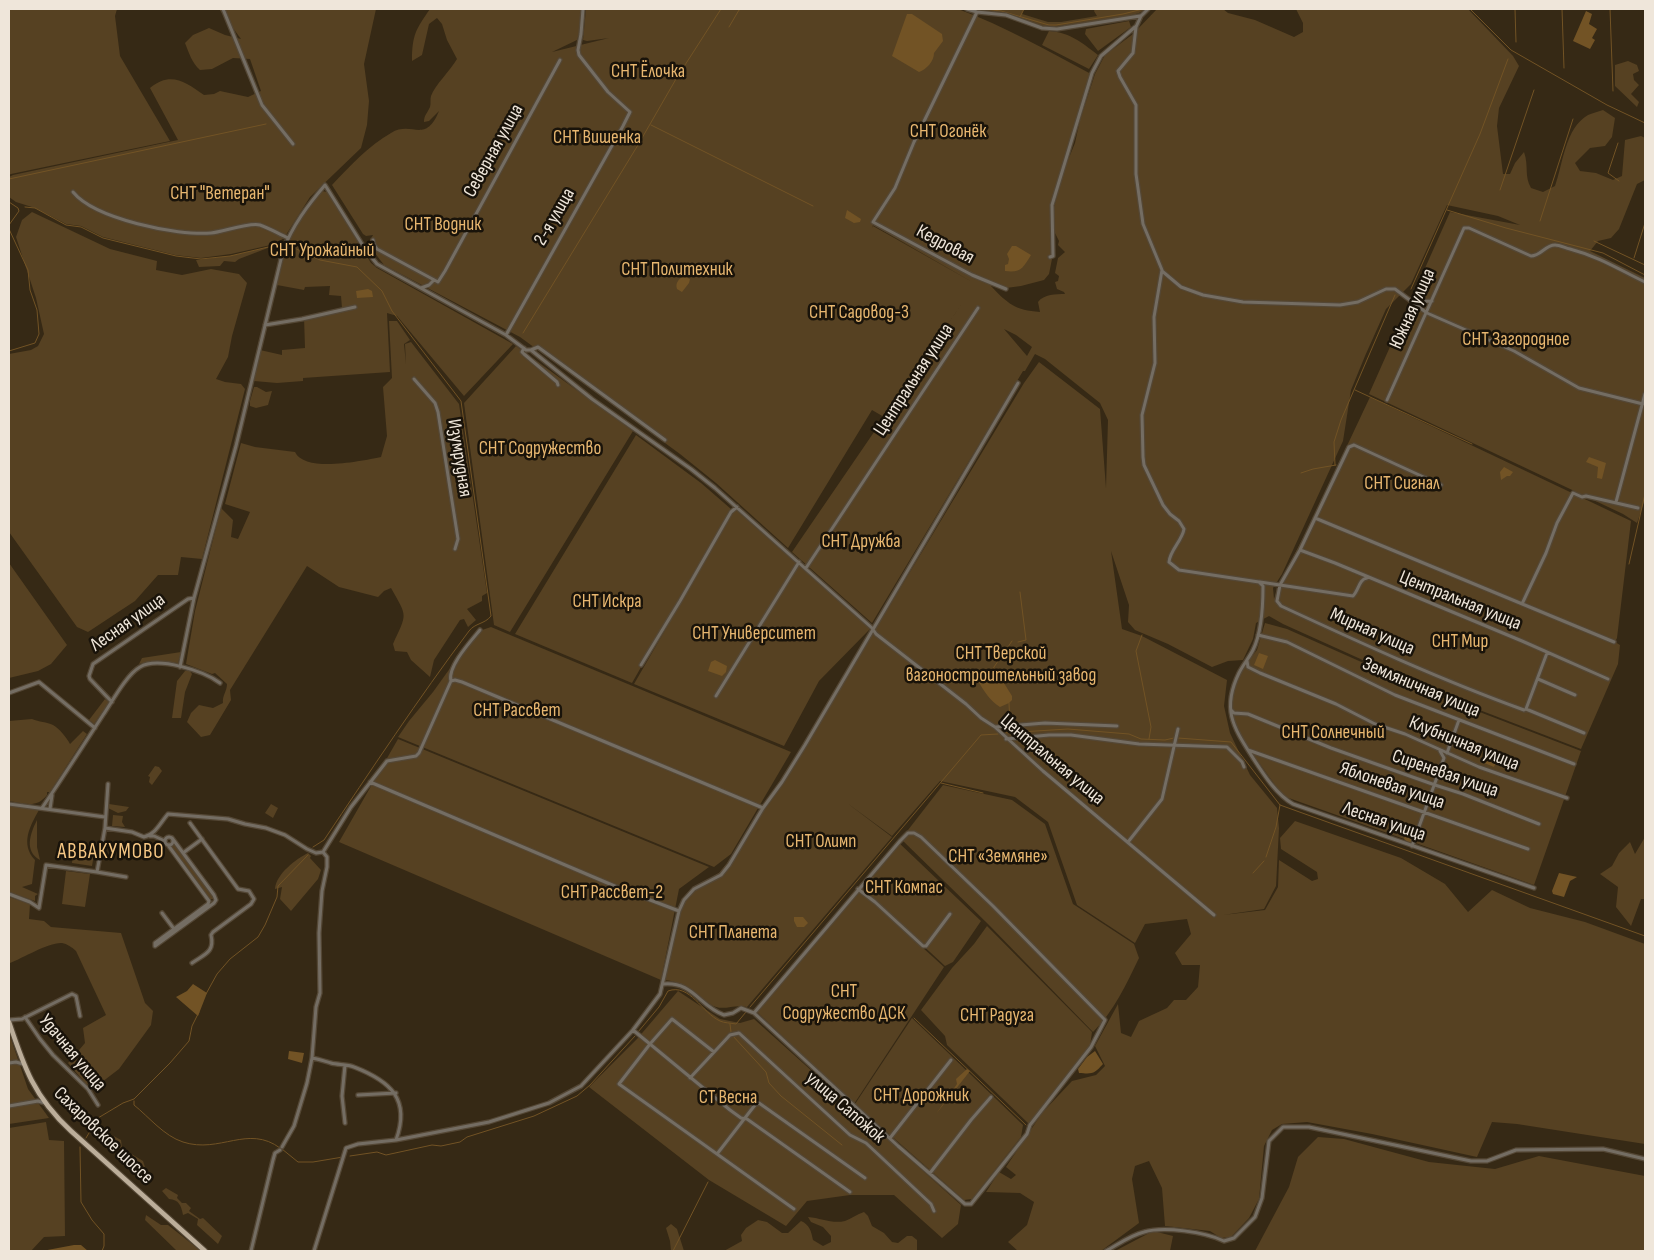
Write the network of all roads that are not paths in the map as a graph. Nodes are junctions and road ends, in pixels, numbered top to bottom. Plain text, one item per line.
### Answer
1 (223, 9) edge
2 (583, 9) edge
3 (968, 9) edge
4 (1148, 9) edge
5 (977, 12) junction
6 (1141, 16) junction
7 (1136, 27) junction
8 (560, 60) dead end
9 (292, 144) dead end
10 (73, 192) dead end
11 (288, 238) junction
12 (373, 240) dead end
13 (1050, 257) dead end
14 (1162, 270) junction
15 (434, 280) junction
16 (1645, 282) edge
17 (421, 288) junction
18 (1006, 289) dead end
19 (1432, 301) junction
20 (1413, 302) junction
21 (355, 307) dead end
22 (978, 308) dead end
23 (1427, 313) junction
24 (265, 324) junction
25 (506, 335) junction
26 (524, 348) junction
27 (531, 350) junction
28 (414, 379) dead end
29 (1018, 383) dead end
30 (558, 385) dead end
31 (1645, 394) edge
32 (1387, 400) dead end
33 (1643, 404) junction
34 (664, 440) dead end
35 (1441, 485) dead end
36 (1616, 502) junction
37 (737, 507) junction
38 (1638, 508) dead end
39 (1315, 518) junction
40 (455, 549) dead end
41 (1300, 550) junction
42 (799, 562) junction
43 (806, 568) junction
44 (1368, 578) junction
45 (1259, 582) junction
46 (1280, 585) junction
47 (194, 598) junction
48 (1522, 604) junction
49 (872, 628) junction
50 (480, 630) dead end
51 (1258, 635) junction
52 (1614, 642) dead end
53 (1547, 653) junction
54 (1247, 660) junction
55 (641, 665) dead end
56 (180, 667) junction
57 (1608, 679) dead end
58 (1538, 680) junction
59 (451, 681) junction
60 (220, 682) dead end
61 (9, 693) edge
62 (1575, 695) dead end
63 (716, 696) dead end
64 (112, 702) junction
65 (1526, 709) junction
66 (1231, 710) junction
67 (1459, 720) junction
68 (1117, 726) dead end
69 (995, 727) junction
70 (95, 728) junction
71 (1178, 730) dead end
72 (1584, 732) dead end
73 (1005, 739) junction
74 (1174, 745) junction
75 (1248, 750) junction
76 (1440, 750) junction
77 (1447, 753) junction
78 (1444, 758) junction
79 (1574, 764) dead end
80 (1244, 767) dead end
81 (370, 782) junction
82 (108, 784) dead end
83 (1435, 785) junction
84 (53, 792) junction
85 (1567, 798) dead end
86 (9, 804) edge
87 (42, 808) junction
88 (763, 808) junction
89 (50, 809) junction
90 (1424, 812) junction
91 (105, 817) junction
92 (190, 823) dead end
93 (1538, 824) dead end
94 (105, 828) junction
95 (150, 836) junction
96 (172, 838) junction
97 (202, 839) junction
98 (165, 841) junction
99 (1128, 842) junction
100 (168, 845) junction
101 (1412, 846) junction
102 (1528, 849) dead end
103 (323, 852) junction
104 (184, 853) junction
105 (97, 872) junction
106 (126, 877) dead end
107 (1534, 888) dead end
108 (858, 889) junction
109 (9, 894) edge
110 (679, 911) junction
111 (162, 913) dead end
112 (950, 914) dead end
113 (1214, 915) dead end
114 (174, 929) junction
115 (192, 963) dead end
116 (663, 984) junction
117 (754, 1013) junction
118 (80, 1016) dead end
119 (25, 1018) junction
120 (9, 1021) edge
121 (633, 1030) junction
122 (650, 1044) junction
123 (714, 1052) junction
124 (312, 1058) junction
125 (951, 1060) dead end
126 (9, 1063) edge
127 (23, 1064) junction
128 (345, 1065) junction
129 (690, 1078) junction
130 (396, 1094) junction
131 (358, 1095) dead end
132 (991, 1097) dead end
133 (45, 1103) junction
134 (98, 1105) dead end
135 (9, 1106) edge
136 (744, 1118) junction
137 (345, 1123) dead end
138 (890, 1138) junction
139 (396, 1140) junction
140 (717, 1154) junction
141 (1645, 1158) edge
142 (930, 1173) junction
143 (865, 1178) dead end
144 (850, 1192) dead end
145 (794, 1209) dead end
146 (934, 1211) dead end
147 (205, 1251) edge
148 (251, 1251) edge
149 (314, 1251) edge
150 (1106, 1251) edge

1 - 9 street
2 - 25 street, 2-я улица
3 - 5 street
4 - 6 street
5 - 6 street
5 - 18 street, Кедровая
6 - 7 street
7 - 13 street
7 - 14 street
8 - 15 street, Северная улица
10 - 11 street
11 - 17 street
11 - 24 street
12 - 15 street
14 - 20 street
14 - 45 street
15 - 17 street
16 - 19 street, Южная улица
17 - 25 street
19 - 20 street
19 - 23 street, Южная улица
20 - 23 street
21 - 24 street
22 - 43 street, Центральная улица
23 - 32 street, Южная улица
23 - 33 street
24 - 47 street
25 - 26 street
26 - 27 street
26 - 30 street
27 - 34 street
27 - 37 street, Центральная улица
28 - 40 street, Изумрудная
29 - 49 street
31 - 33 street
33 - 36 street
35 - 39 street
36 - 38 street
36 - 48 street
37 - 42 street, Центральная улица
37 - 55 street
39 - 41 street
39 - 48 street, Центральная улица
41 - 44 street, Центральная улица
41 - 46 street
42 - 43 street, Центральная улица
42 - 63 street
43 - 49 street, Центральная улица
44 - 46 street
44 - 53 street, Центральная улица
45 - 46 street
45 - 51 street
46 - 65 street, Мирная улица
47 - 56 street
47 - 64 street, Лесная улица
48 - 52 street, Центральная улица
49 - 69 street, Центральная улица
49 - 88 street
50 - 59 street
51 - 54 street
51 - 67 street, Земляничная улица
53 - 57 street, Центральная улица
53 - 58 street
54 - 66 street
54 - 76 street, Клубничная улица
56 - 60 street
56 - 64 street
58 - 62 street
58 - 65 street
59 - 81 street
59 - 88 street
61 - 70 street
64 - 70 street
65 - 72 street, Мирная улица
66 - 75 street, Лесная улица
66 - 83 street, Сиреневая улица
67 - 77 street
67 - 79 street, Земляничная улица
68 - 69 street
69 - 73 street, Центральная улица
70 - 84 street
71 - 74 street
73 - 74 street
73 - 99 street, Центральная улица
74 - 80 street
74 - 99 street
75 - 90 street, Яблоневая улица
75 - 101 street, Лесная улица
76 - 77 street, Клубничная улица
76 - 78 street
77 - 78 street
77 - 85 street, Клубничная улица
78 - 83 street
81 - 103 street
81 - 110 street
82 - 91 street
83 - 90 street
83 - 93 street, Сиреневая улица
84 - 87 street
84 - 89 street
86 - 87 street
87 - 89 street
88 - 110 street
89 - 91 street
90 - 101 street
90 - 102 street, Яблоневая улица
91 - 94 street
92 - 97 street
94 - 95 street
94 - 105 street
95 - 98 street
95 - 103 street
96 - 98 street
96 - 100 street
96 - 104 street
97 - 104 street
97 - 115 street
98 - 100 street
99 - 113 street, Центральная улица
100 - 114 street
101 - 107 street, Лесная улица
103 - 124 street
104 - 114 street
105 - 106 street
105 - 109 street
108 - 112 street
108 - 117 street
108 - 142 street
110 - 116 street
111 - 114 street
116 - 117 street
116 - 121 street
117 - 138 street
118 - 119 street, Удачная улица
119 - 120 street, Удачная улица
119 - 134 street, Удачная улица
120 - 127 main road, Сахаровское шоссе
121 - 122 street
121 - 139 street
122 - 123 street
122 - 129 street
122 - 140 street
123 - 129 street
123 - 146 street, улица Сапожок
124 - 128 street
124 - 148 street
125 - 138 street
126 - 127 street
127 - 133 main road, Сахаровское шоссе
128 - 130 street
128 - 137 street
129 - 136 street
130 - 131 street
130 - 139 street
132 - 142 street
133 - 135 street
133 - 147 main road, Сахаровское шоссе
136 - 140 street
136 - 143 street
136 - 144 street
138 - 142 street
139 - 149 street
140 - 145 street
141 - 150 street

